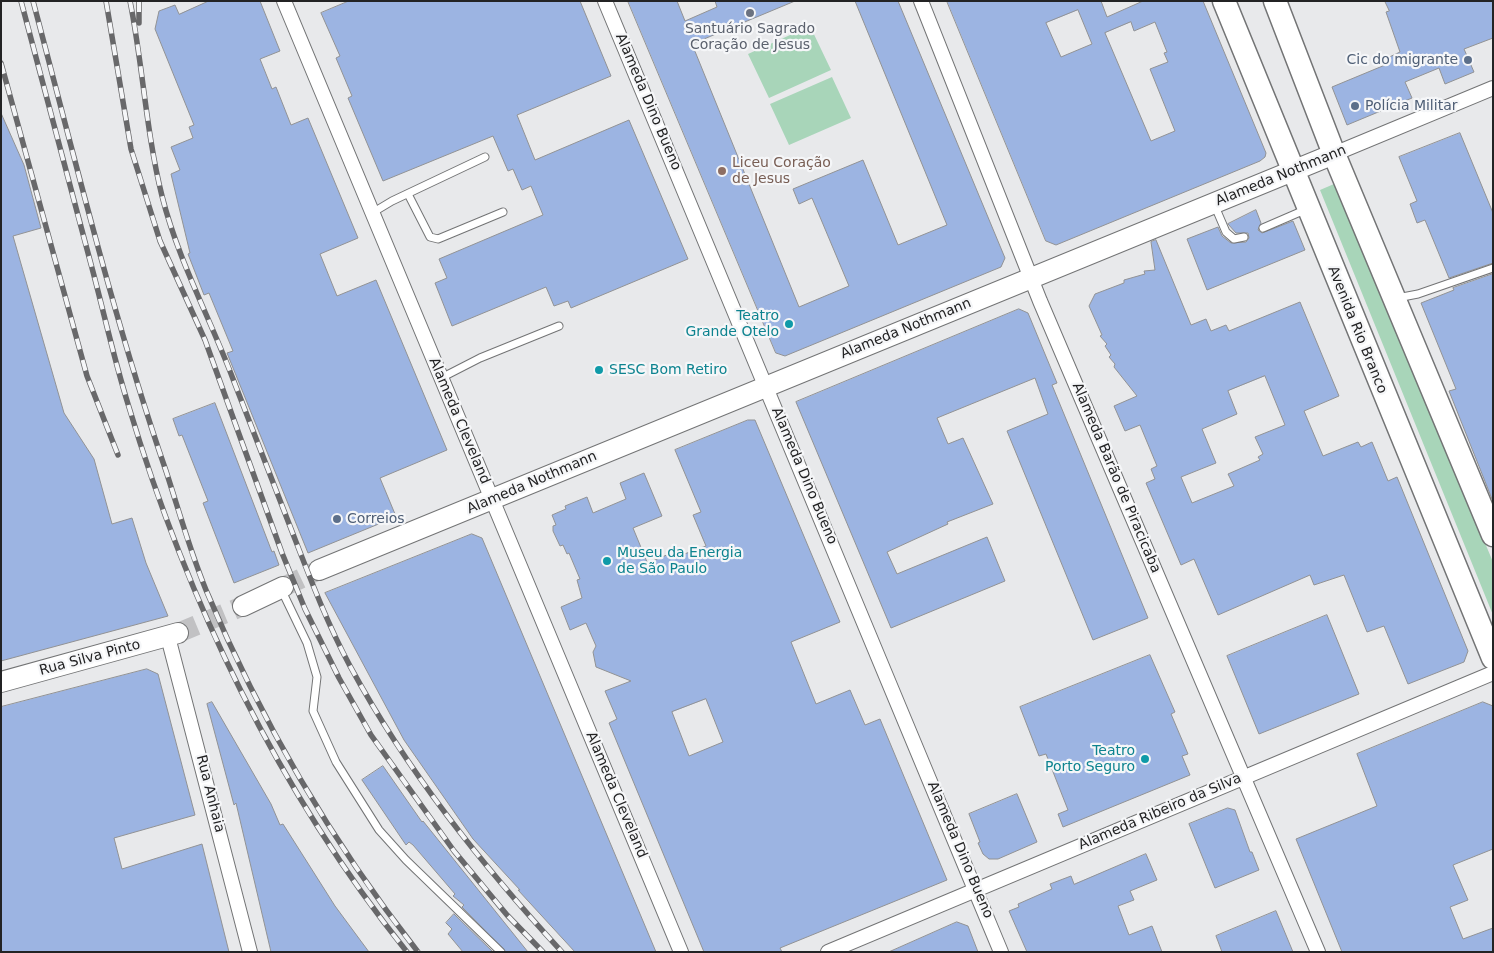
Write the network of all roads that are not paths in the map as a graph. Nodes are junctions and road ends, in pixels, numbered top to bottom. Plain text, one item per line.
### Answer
1 (285, 1) edge
2 (606, 1) edge
3 (920, 1) edge
4 (1224, 1) edge
5 (1275, 1) edge
6 (1493, 88) edge
7 (1334, 154) junction
8 (485, 157) dead end
9 (1292, 172) junction
10 (408, 194) junction
11 (1214, 204) junction
12 (1307, 209) junction
13 (503, 212) dead end
14 (372, 213) junction
15 (1264, 228) dead end
16 (1244, 237) dead end
17 (1493, 268) edge
18 (1032, 278) junction
19 (1394, 298) junction
20 (559, 326) dead end
21 (441, 378) junction
22 (766, 385) junction
23 (492, 500) junction
24 (1493, 535) edge
25 (320, 570) tunnel mouth
26 (282, 587) joint
27 (243, 606) tunnel mouth
28 (173, 635) joint
29 (1493, 658) edge
30 (1493, 673) edge
31 (1, 682) edge
32 (1245, 777) junction
33 (976, 890) junction
34 (250, 952) edge
35 (501, 952) edge
36 (681, 952) edge
37 (828, 952) edge
38 (1001, 952) edge
39 (1318, 952) edge

1 - 14 street, Alameda Cleveland
2 - 22 street, Alameda Dino Bueno
3 - 18 street, Alameda Barão de Piracicaba
4 - 9 main road, Avenida Rio Branco
5 - 7 main road
6 - 7 street, Alameda Nothmann
7 - 9 street, Alameda Nothmann
7 - 19 main road
8 - 10 lane
9 - 11 street, Alameda Nothmann
9 - 12 main road, Avenida Rio Branco
10 - 13 lane
10 - 14 lane
11 - 16 lane
11 - 18 street, Alameda Nothmann
12 - 15 lane
12 - 29 main road, Avenida Rio Branco
14 - 21 street, Alameda Cleveland
17 - 19 lane
18 - 22 street, Alameda Nothmann
18 - 32 street, Alameda Barão de Piracicaba
19 - 24 main road
20 - 21 lane
21 - 23 street, Alameda Cleveland
22 - 23 street, Alameda Nothmann
22 - 33 street, Alameda Dino Bueno
23 - 25 street, Alameda Nothmann
23 - 36 street, Alameda Cleveland
26 - 27 street
26 - 35 lane
28 - 31 street, Rua Silva Pinto
28 - 34 street, Rua Anhaia
30 - 32 street, Alameda Ribeiro da Silva
32 - 33 street, Alameda Ribeiro da Silva
32 - 39 street, Alameda Barão de Piracicaba
33 - 37 street, Alameda Ribeiro da Silva
33 - 38 street, Alameda Dino Bueno

